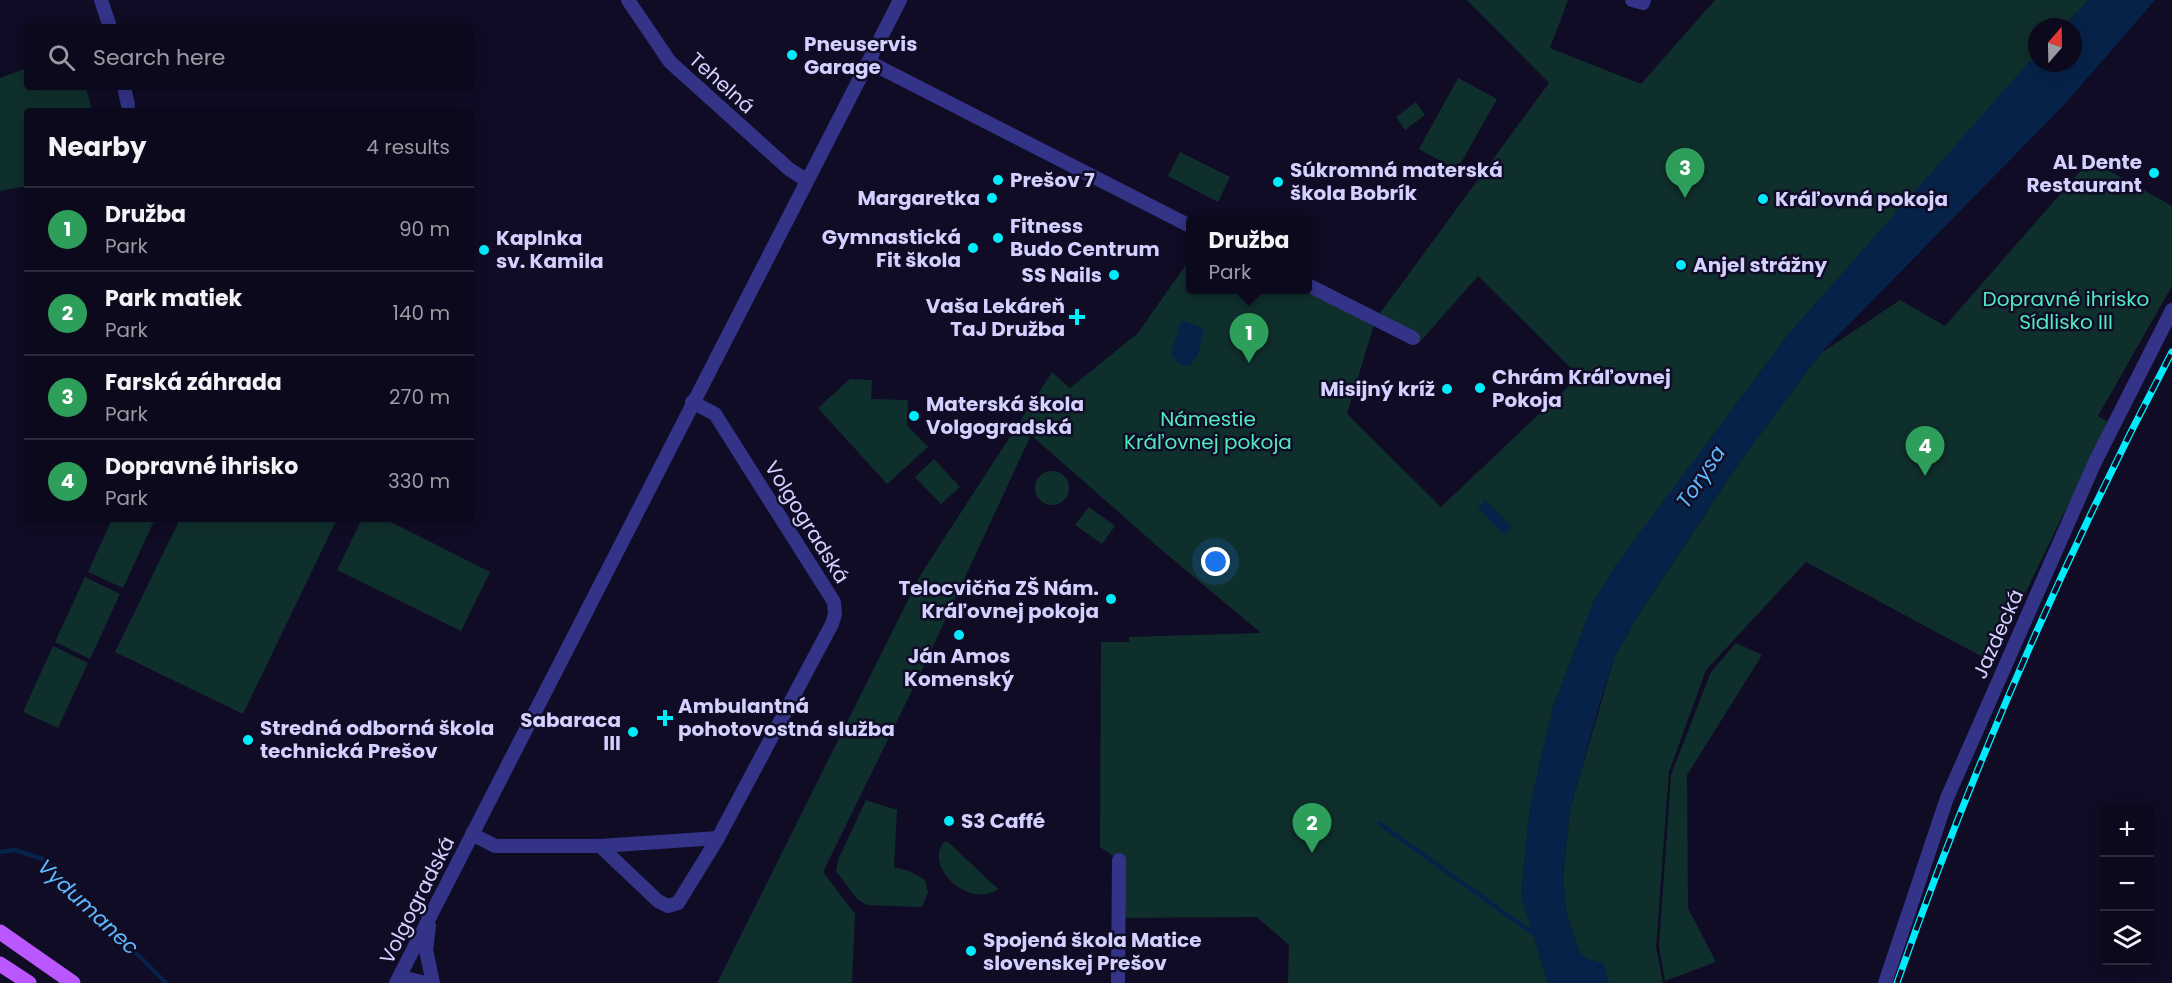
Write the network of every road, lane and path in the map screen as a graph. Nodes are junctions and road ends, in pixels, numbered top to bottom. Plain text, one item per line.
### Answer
1 (101, 0) edge
2 (628, 0) edge
3 (900, 0) edge
4 (1632, 0) edge
5 (1644, 0) edge
6 (109, 24) edge
7 (869, 62) junction
8 (125, 90) edge
9 (128, 105) dead end
10 (807, 180) junction
11 (1186, 223) edge
12 (1312, 287) edge
13 (2172, 310) edge
14 (1413, 338) dead end
15 (692, 402) junction
16 (472, 834) junction
17 (718, 838) junction
18 (600, 846) junction
19 (1119, 860) dead end
20 (432, 912) junction
21 (0, 932) edge
22 (0, 964) edge
23 (29, 983) edge
24 (73, 983) edge
25 (397, 983) edge
26 (426, 983) edge
27 (433, 983) edge
28 (1118, 983) edge
29 (1885, 983) edge

1 - 6 street
2 - 10 street, Tehelná
3 - 7 street, Volgogradská
4 - 5 street
7 - 10 street, Volgogradská
7 - 11 street
8 - 9 street
10 - 15 street, Volgogradská
12 - 14 street
13 - 29 street, Jazdecká
15 - 16 street, Volgogradská
15 - 17 street, Volgogradská
16 - 18 street, Volgogradská
16 - 20 street, Volgogradská
17 - 18 street, Volgogradská
17 - 18 street, Volgogradská
19 - 28 street
20 - 25 street, Volgogradská
20 - 27 street
21 - 24 main road
22 - 23 main road
25 - 26 street

